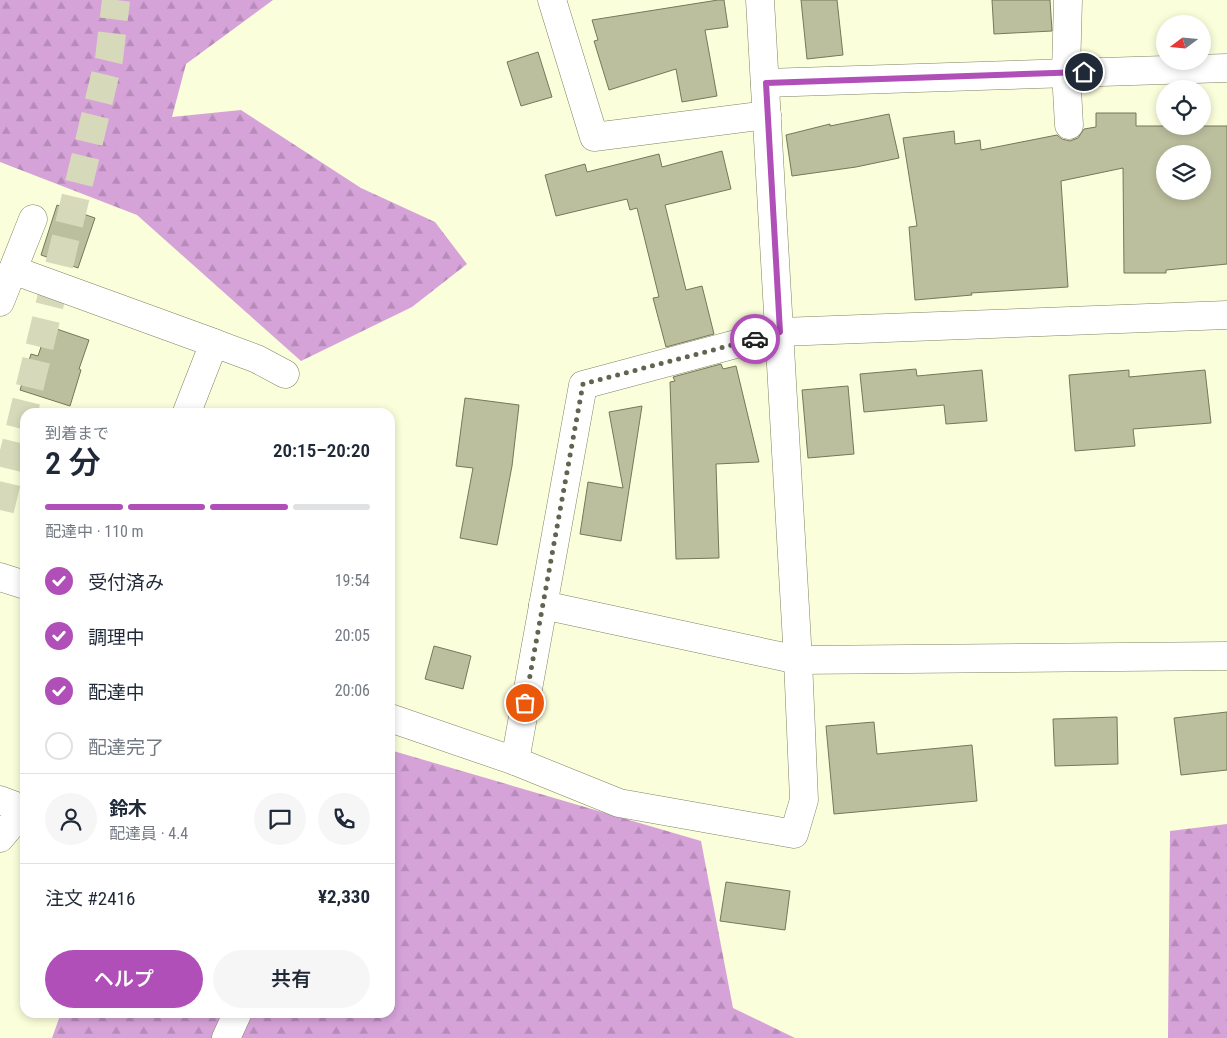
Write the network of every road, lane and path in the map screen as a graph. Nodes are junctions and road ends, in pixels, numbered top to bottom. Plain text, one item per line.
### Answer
1 (552, 0) edge
2 (760, 0) edge
3 (1068, 0) edge
4 (1227, 68) edge
5 (1066, 72) junction
6 (766, 83) junction
7 (767, 115) junction
8 (1069, 125) dead end
9 (33, 219) dead end
10 (13, 270) junction
11 (0, 302) edge
12 (1227, 315) edge
13 (780, 332) junction
14 (214, 343) junction
15 (285, 374) dead end
16 (189, 408) edge
17 (0, 576) edge
18 (20, 583) edge
19 (543, 605) junction
20 (1227, 656) edge
21 (798, 660) junction
22 (395, 720) edge
23 (515, 761) junction
24 (16, 806) edge
25 (0, 838) edge
26 (235, 1018) edge
27 (226, 1038) edge

1 - 7 street
2 - 6 street
3 - 5 street
4 - 5 street
5 - 6 street
5 - 8 street
6 - 7 street
7 - 13 street
9 - 10 street
10 - 11 street
10 - 14 street
12 - 13 street
13 - 19 street
13 - 21 street
14 - 15 street
14 - 16 street
17 - 18 street
19 - 21 street
19 - 23 street
20 - 21 street
21 - 23 street
22 - 23 street
24 - 25 street
26 - 27 street

